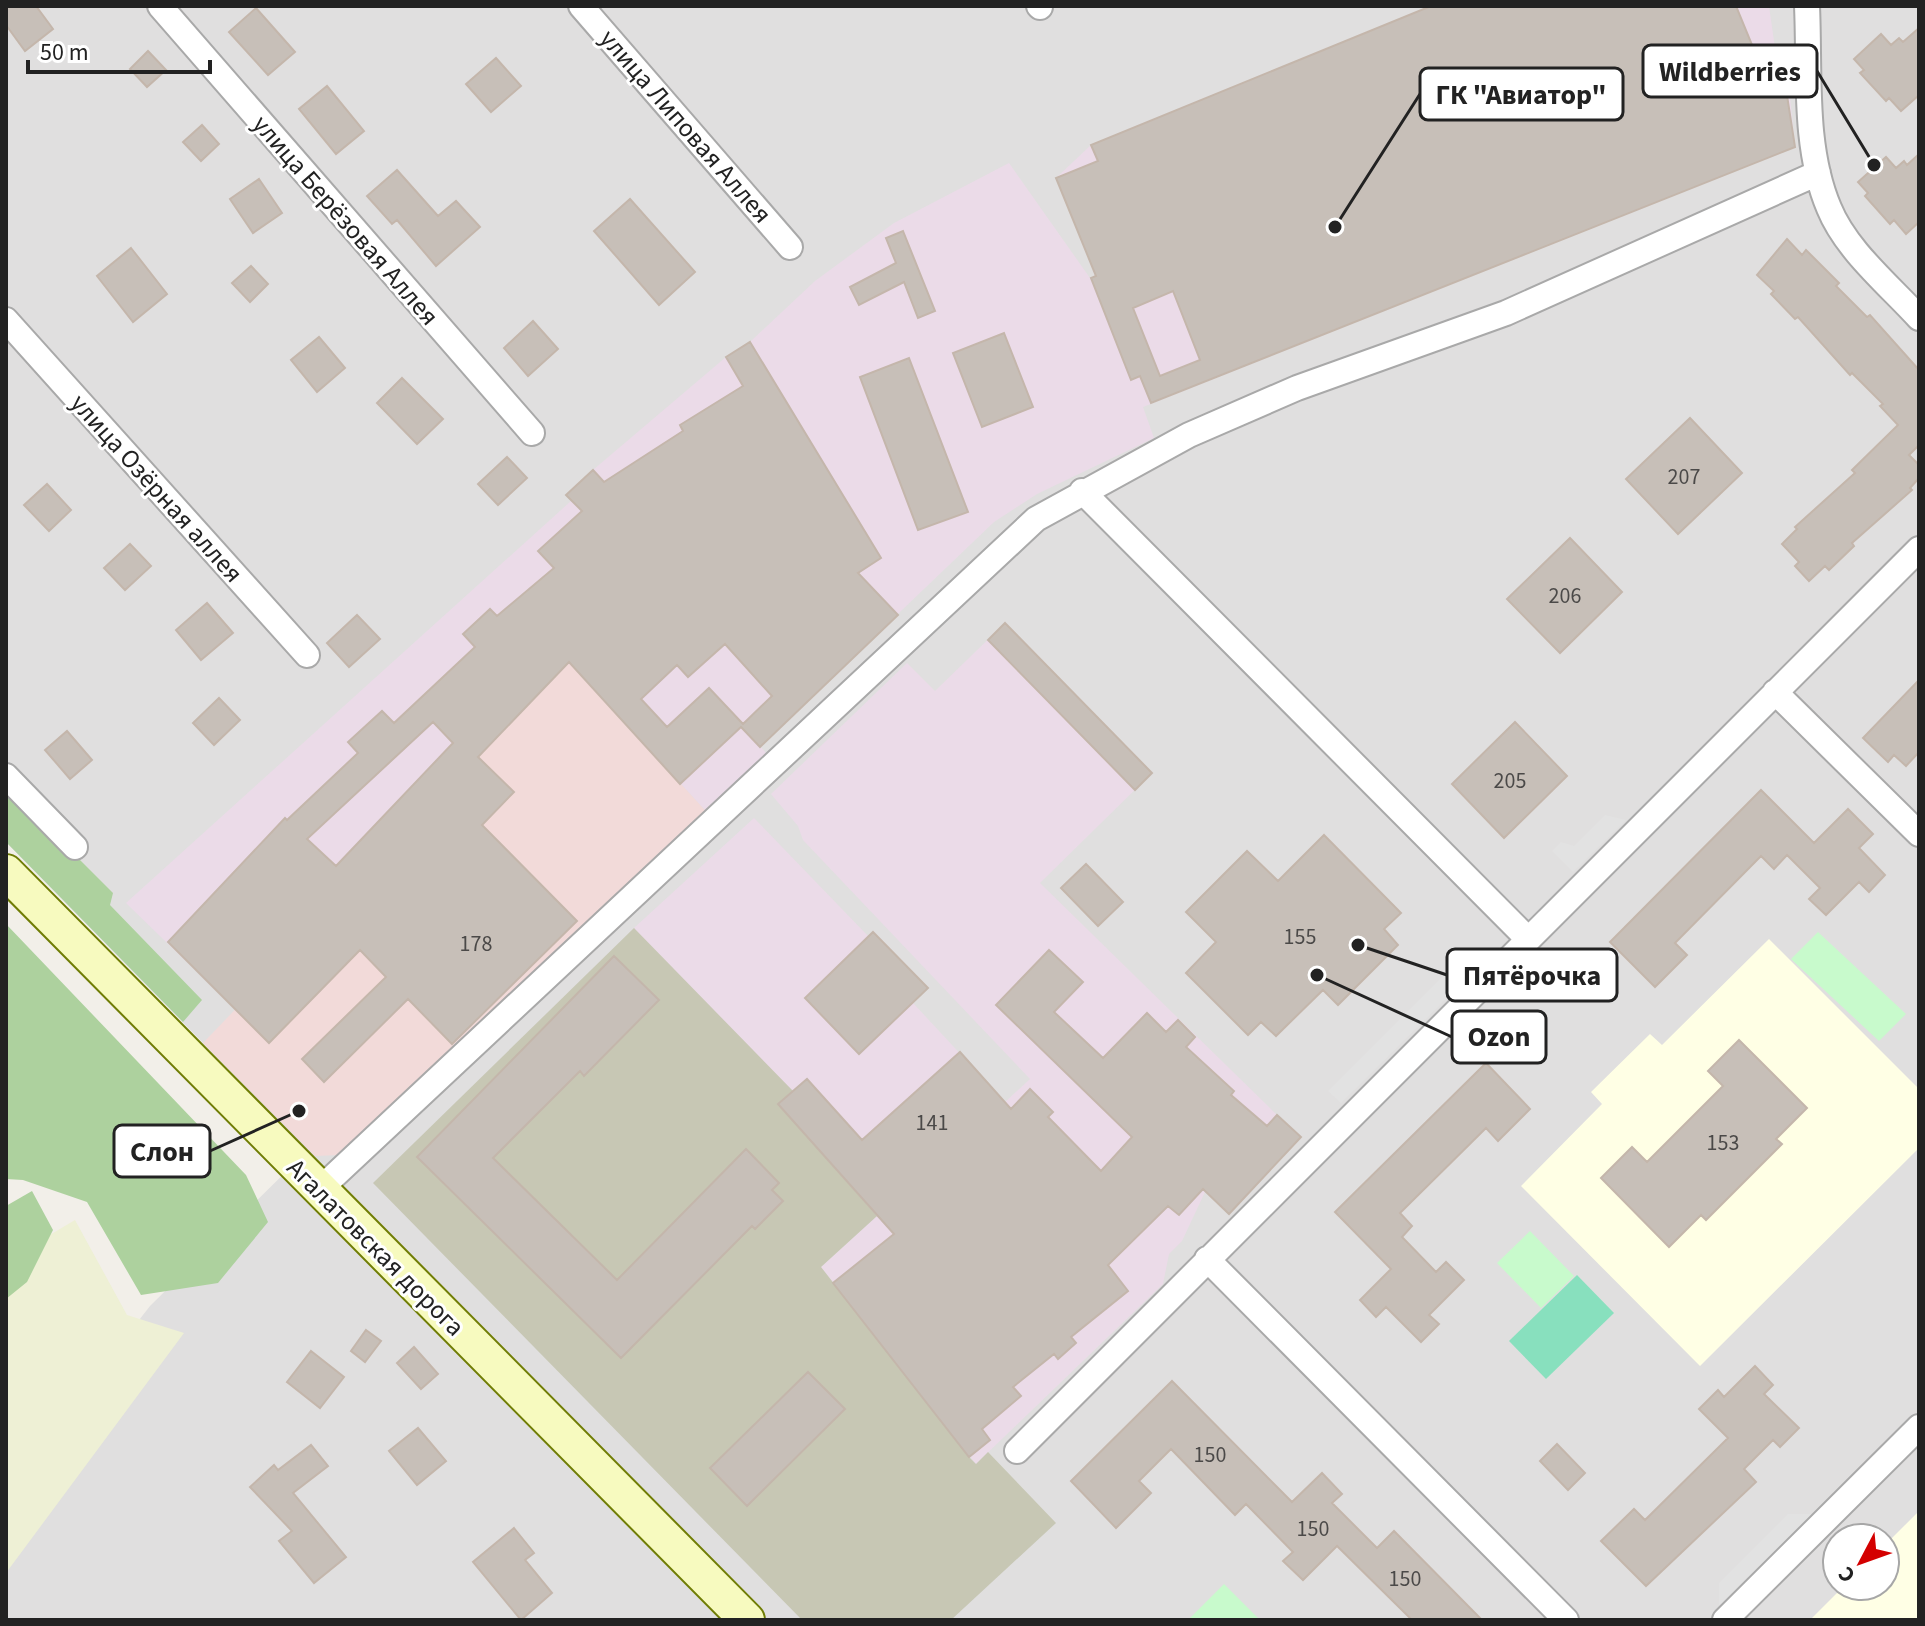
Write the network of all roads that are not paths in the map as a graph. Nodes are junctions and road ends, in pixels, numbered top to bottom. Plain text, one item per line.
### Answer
1 (160, 6) edge
2 (581, 6) edge
3 (1807, 6) edge
4 (1818, 173) junction
5 (790, 247) dead end
6 (1919, 318) edge
7 (6, 320) edge
8 (532, 433) dead end
9 (1082, 491) junction
10 (1919, 549) edge
11 (307, 655) dead end
12 (1775, 692) junction
13 (6, 776) edge
14 (1919, 834) edge
15 (75, 847) dead end
16 (6, 872) edge
17 (1527, 938) junction
18 (319, 1190) junction
19 (1207, 1259) junction
20 (1919, 1427) edge
21 (1017, 1451) dead end
22 (747, 1620) edge
23 (1566, 1620) edge
24 (1725, 1620) edge

1 - 8 street, улица Берёзовая Аллея
2 - 5 street, улица Липовая Аллея
3 - 4 street
4 - 6 street
4 - 9 street
7 - 11 street, улица Озёрная аллея
9 - 17 street
9 - 18 street
10 - 12 street
12 - 14 street
12 - 17 street
13 - 15 street
16 - 18 main road, Агалатовская дорога
17 - 19 street
18 - 22 main road, Агалатовская дорога
19 - 21 street
19 - 23 street
20 - 24 street

